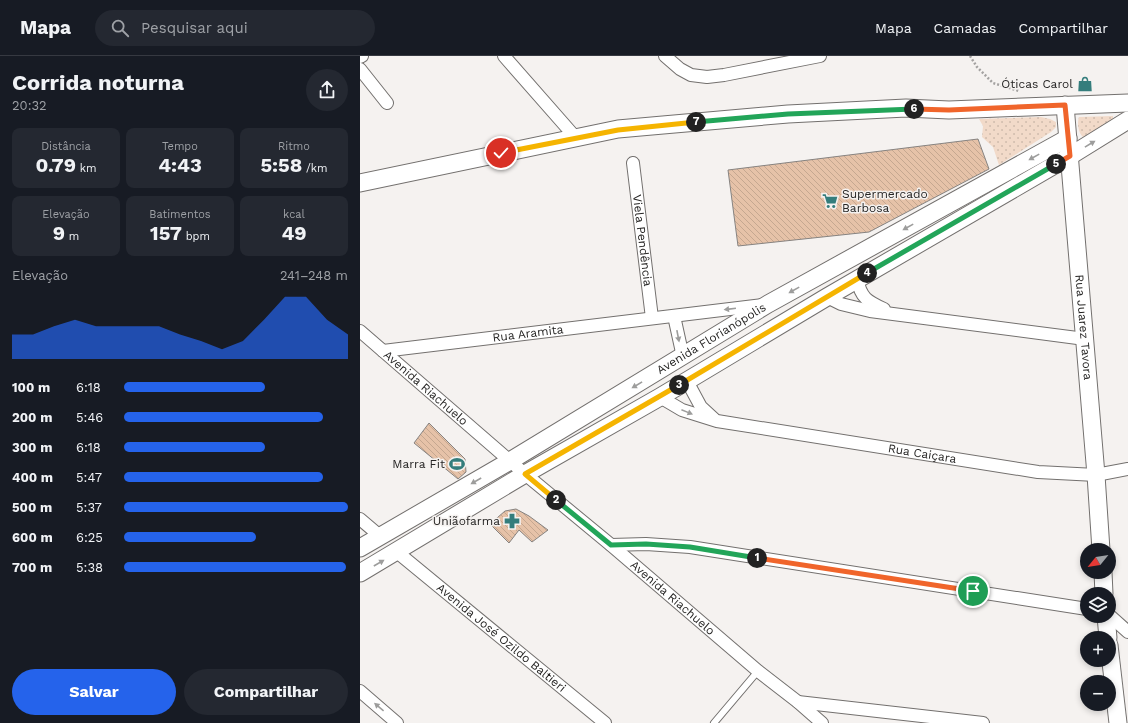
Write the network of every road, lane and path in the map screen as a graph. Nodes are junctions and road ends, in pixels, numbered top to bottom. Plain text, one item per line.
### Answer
1 (504, 56) edge
2 (665, 56) edge
3 (820, 56) edge
4 (970, 56) edge
5 (360, 70) edge
6 (1022, 92) dead end
7 (387, 103) dead end
8 (1128, 103) edge
9 (1065, 105) junction
10 (1128, 120) edge
11 (576, 138) junction
12 (1068, 138) junction
13 (1070, 156) junction
14 (633, 162) dead end
15 (360, 183) edge
16 (857, 279) junction
17 (827, 297) junction
18 (768, 304) junction
19 (894, 314) junction
20 (674, 316) junction
21 (652, 318) junction
22 (360, 331) edge
23 (1085, 339) junction
24 (383, 351) junction
25 (683, 357) junction
26 (687, 381) junction
27 (660, 397) junction
28 (716, 421) junction
29 (510, 461) junction
30 (1128, 469) edge
31 (525, 474) junction
32 (1096, 475) junction
33 (360, 519) edge
34 (380, 536) junction
35 (1101, 543) edge
36 (611, 545) junction
37 (360, 548) edge
38 (397, 552) junction
39 (360, 573) edge
40 (1080, 608) edge
41 (1116, 621) edge
42 (1128, 632) edge
43 (1111, 667) edge
44 (758, 671) junction
45 (360, 691) edge
46 (798, 702) junction
47 (397, 723) edge
48 (604, 723) edge
49 (714, 723) edge
50 (822, 723) edge
51 (983, 723) edge
52 (1118, 723) edge

1 - 11 street
2 - 3 street
4 - 6 path
5 - 7 street
8 - 9 street
9 - 11 street
9 - 12 street, Rua Juarez Tavora
13 -> 10 street, Avenida Florianópolis
11 - 15 street
12 - 13 street, Rua Juarez Tavora
12 -> 18 street, Avenida Florianópolis
13 - 16 street, Avenida Florianópolis
13 - 23 street, Rua Juarez Tavora
14 - 21 street, Viela Pendência
16 - 17 street, Avenida Florianópolis
16 - 19 street
17 - 19 street
17 - 26 street, Avenida Florianópolis
18 -> 20 street, Rua Aramita
18 - 25 street, Avenida Florianópolis
19 - 23 street
20 - 21 street, Rua Aramita
20 -> 25 street
21 - 24 street, Rua Aramita
22 - 24 street, Avenida Riachuelo
23 - 32 street, Rua Juarez Tavora
24 - 29 street, Avenida Riachuelo
25 -> 29 street, Avenida Florianópolis
26 - 27 street, Avenida Florianópolis
26 - 28 street
27 -> 28 street, Rua Caiçara
27 - 31 street, Avenida Florianópolis
28 - 32 street, Rua Caiçara
29 - 31 street, Avenida Riachuelo
29 -> 34 street, Avenida Florianópolis
30 - 32 street, Rua Caiçara
31 - 36 street, Avenida Riachuelo
31 - 38 street, Avenida Florianópolis
32 - 35 street, Rua Juarez Tavora
33 - 34 street
34 - 37 street, Avenida Florianópolis
36 - 40 street
36 - 44 street, Avenida Riachuelo
39 -> 38 street, Avenida Florianópolis
38 - 48 street, Avenida José Ozildo Baltieri
41 - 42 street
43 - 52 street
44 - 46 street, Avenida Riachuelo
44 - 49 lane
47 -> 45 street
46 - 50 street, Avenida Riachuelo
46 - 51 street

